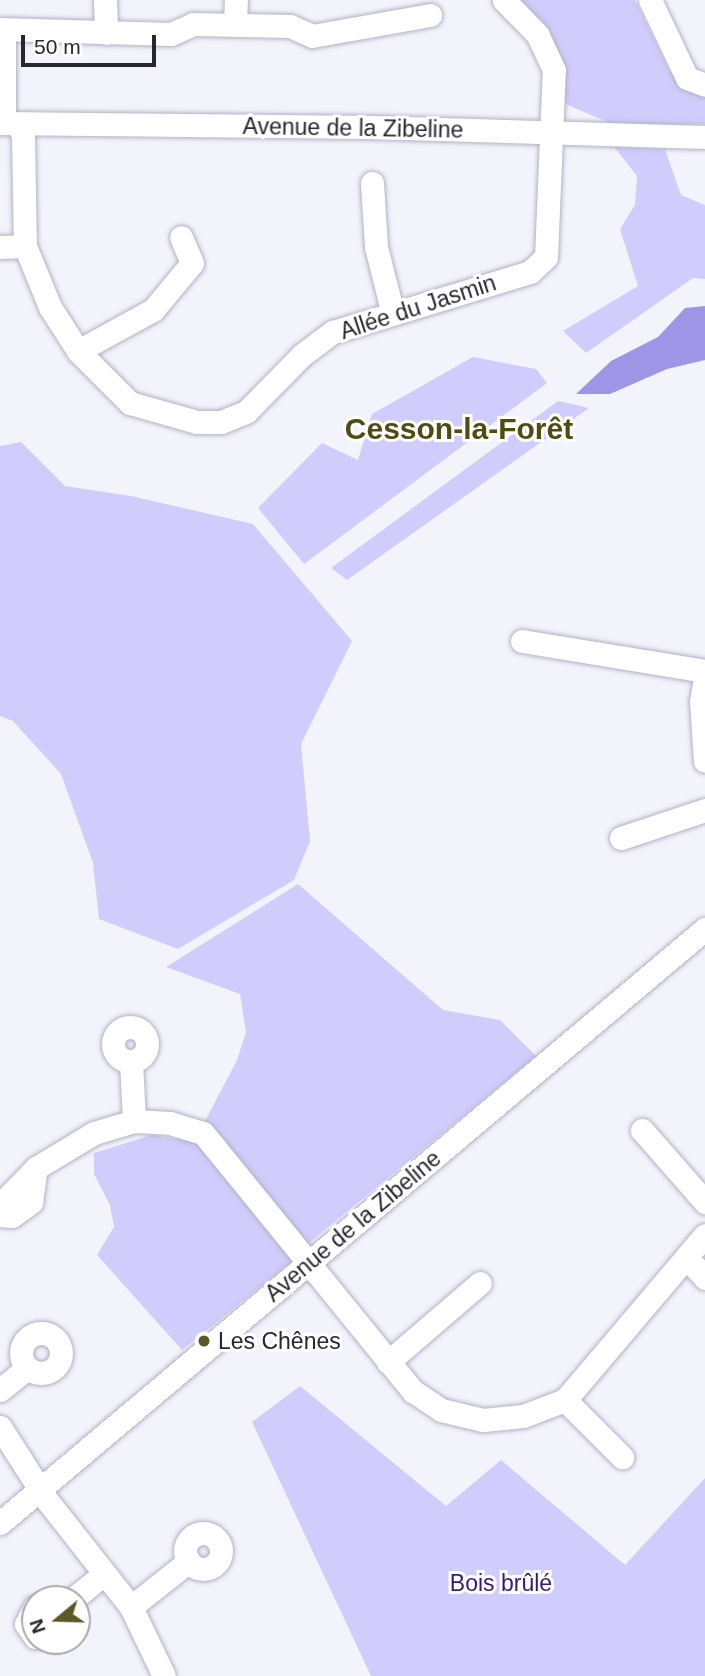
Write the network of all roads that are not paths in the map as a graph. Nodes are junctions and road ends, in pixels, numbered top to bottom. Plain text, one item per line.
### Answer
1 (105, 0) edge
2 (236, 0) edge
3 (504, 0) edge
4 (650, 0) edge
5 (430, 15) dead end
6 (235, 25) junction
7 (2, 30) edge
8 (106, 33) junction
9 (705, 85) edge
10 (7, 123) edge
11 (552, 133) junction
12 (705, 137) edge
13 (372, 183) dead end
14 (181, 237) dead end
15 (25, 246) junction
16 (0, 247) edge
17 (393, 314) junction
18 (78, 351) junction
19 (522, 641) dead end
20 (705, 671) edge
21 (705, 677) edge
22 (705, 761) edge
23 (705, 810) edge
24 (621, 838) dead end
25 (705, 929) edge
26 (131, 1061) dead end
27 (134, 1121) junction
28 (642, 1130) dead end
29 (36, 1168) junction
30 (4, 1192) edge
31 (705, 1202) edge
32 (0, 1215) edge
33 (705, 1235) edge
34 (687, 1258) junction
35 (308, 1264) junction
36 (705, 1278) edge
37 (480, 1283) dead end
38 (388, 1362) junction
39 (27, 1368) dead end
40 (0, 1390) edge
41 (565, 1400) junction
42 (0, 1427) edge
43 (622, 1457) dead end
44 (42, 1490) junction
45 (0, 1523) edge
46 (189, 1561) dead end
47 (103, 1575) junction
48 (90, 1585) edge
49 (131, 1607) junction
50 (164, 1676) edge

1 - 8 street
2 - 6 street
3 - 11 street, Allée du Jasmin
4 - 9 street
5 - 6 street
6 - 8 street
7 - 8 street
7 - 10 street, Allée du Jasmin
10 - 11 street, Avenue de la Zibeline
10 - 15 street, Allée du Jasmin
11 - 12 street, Avenue de la Zibeline
11 - 17 street, Allée du Jasmin
13 - 17 street
14 - 18 street
15 - 16 street
15 - 18 street, Allée du Jasmin
17 - 18 street, Allée du Jasmin
19 - 20 street
21 - 22 street
23 - 24 street
25 - 35 street, Avenue de la Zibeline
26 - 27 street
27 - 29 street
27 - 35 street
28 - 31 street
29 - 30 street
29 - 32 street
33 - 34 street
34 - 36 street
34 - 41 street
35 - 38 street
35 - 44 street, Avenue de la Zibeline
37 - 38 street
38 - 41 street
39 - 40 street
41 - 43 street
42 - 44 street
44 - 45 street, Avenue de la Zibeline
44 - 47 street
46 - 49 street
47 - 48 street
47 - 49 street
49 - 50 street

